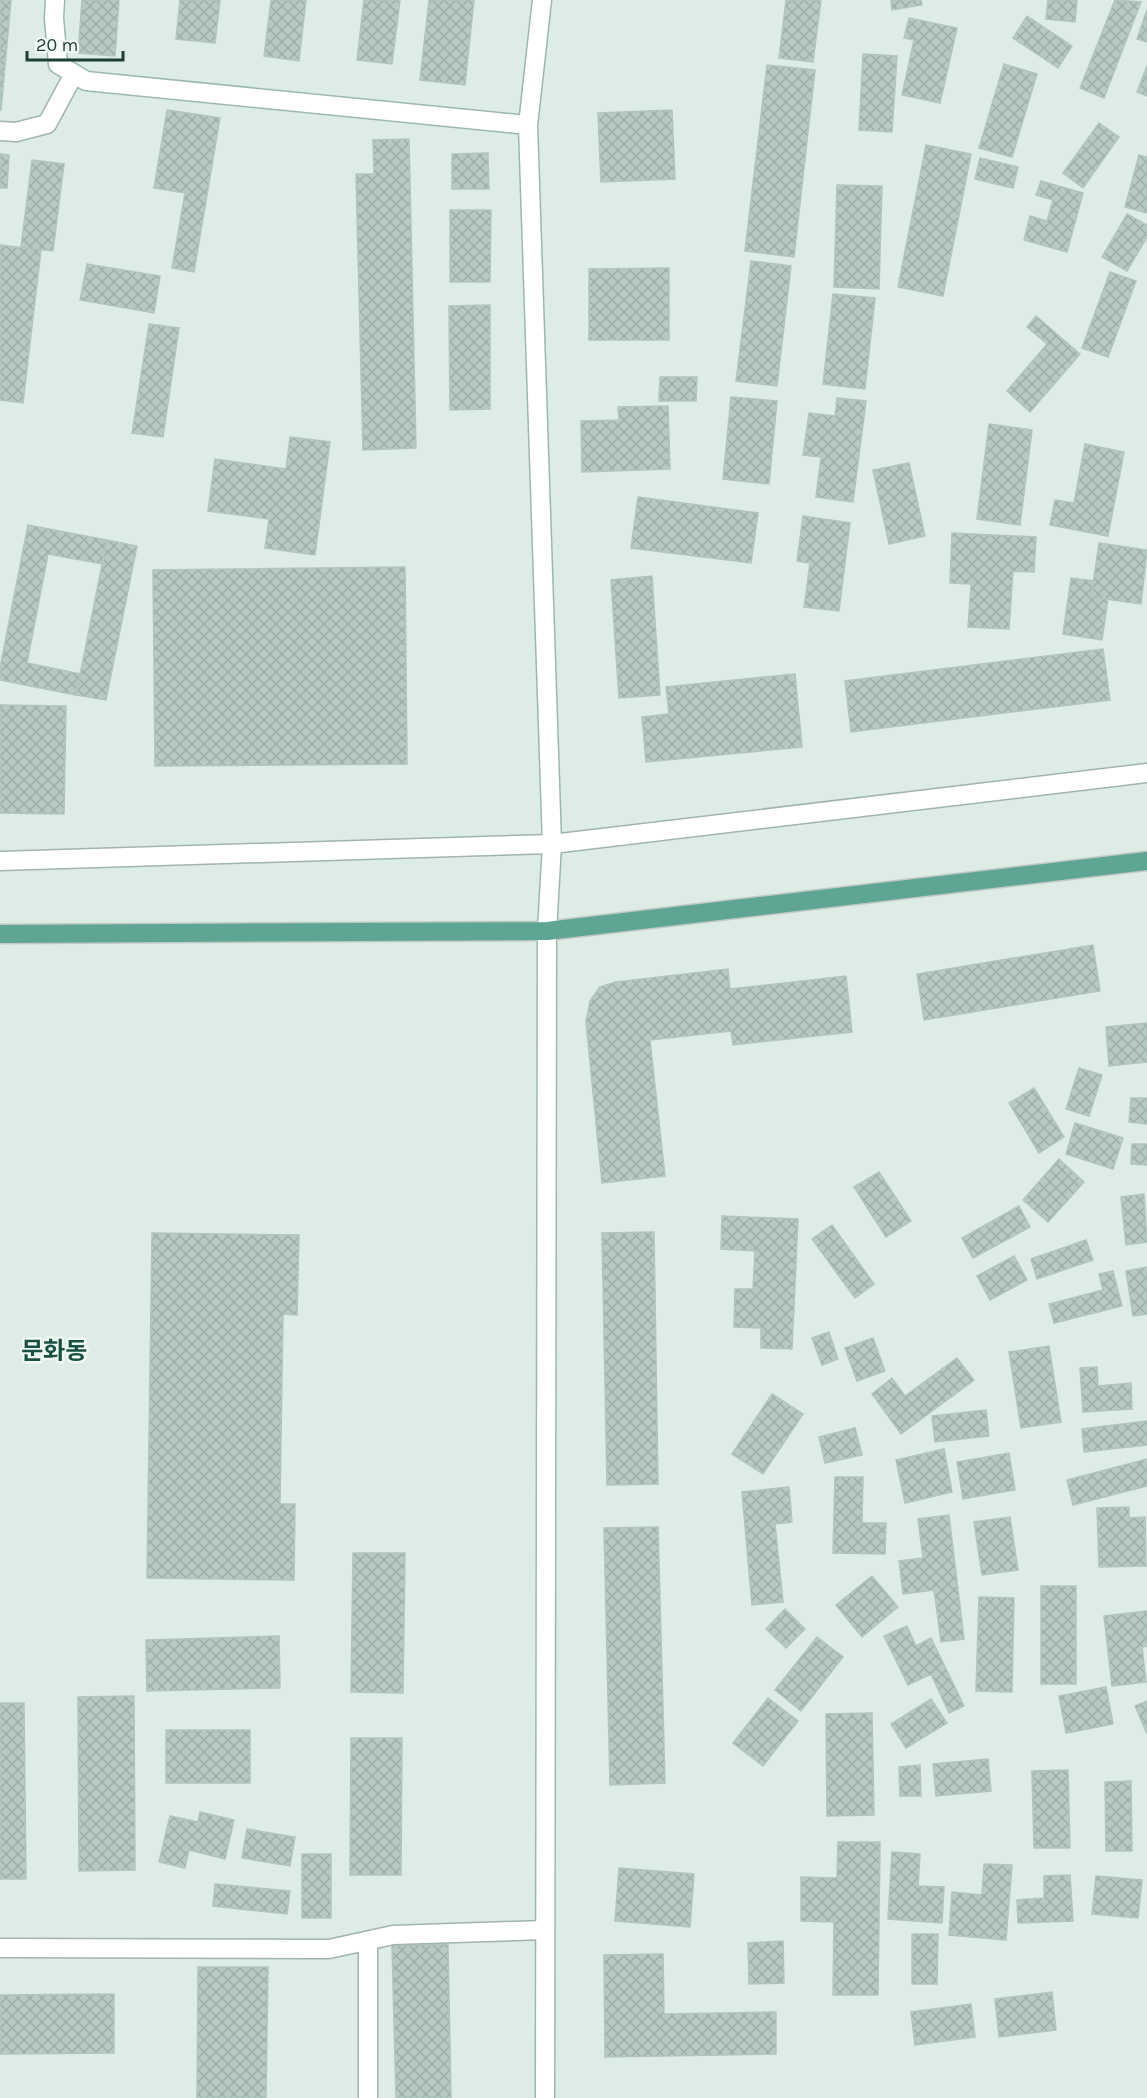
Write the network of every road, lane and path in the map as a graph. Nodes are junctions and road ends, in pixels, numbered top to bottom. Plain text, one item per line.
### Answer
1 (55, 0) edge
2 (542, 0) edge
3 (74, 74) junction
4 (528, 125) junction
5 (0, 131) edge
6 (1147, 773) edge
7 (552, 844) junction
8 (0, 861) edge
9 (1147, 861) edge
10 (547, 931) junction
11 (0, 934) edge
12 (544, 1930) junction
13 (368, 1941) junction
14 (0, 1948) edge
15 (368, 2098) edge
16 (545, 2098) edge

1 - 3 street
2 - 4 street
3 - 4 street
3 - 5 street
4 - 7 street
6 - 7 street
7 - 8 street
7 - 10 street
9 - 10 main road
10 - 11 main road
10 - 12 street
12 - 13 street
12 - 16 street
13 - 14 street
13 - 15 street

